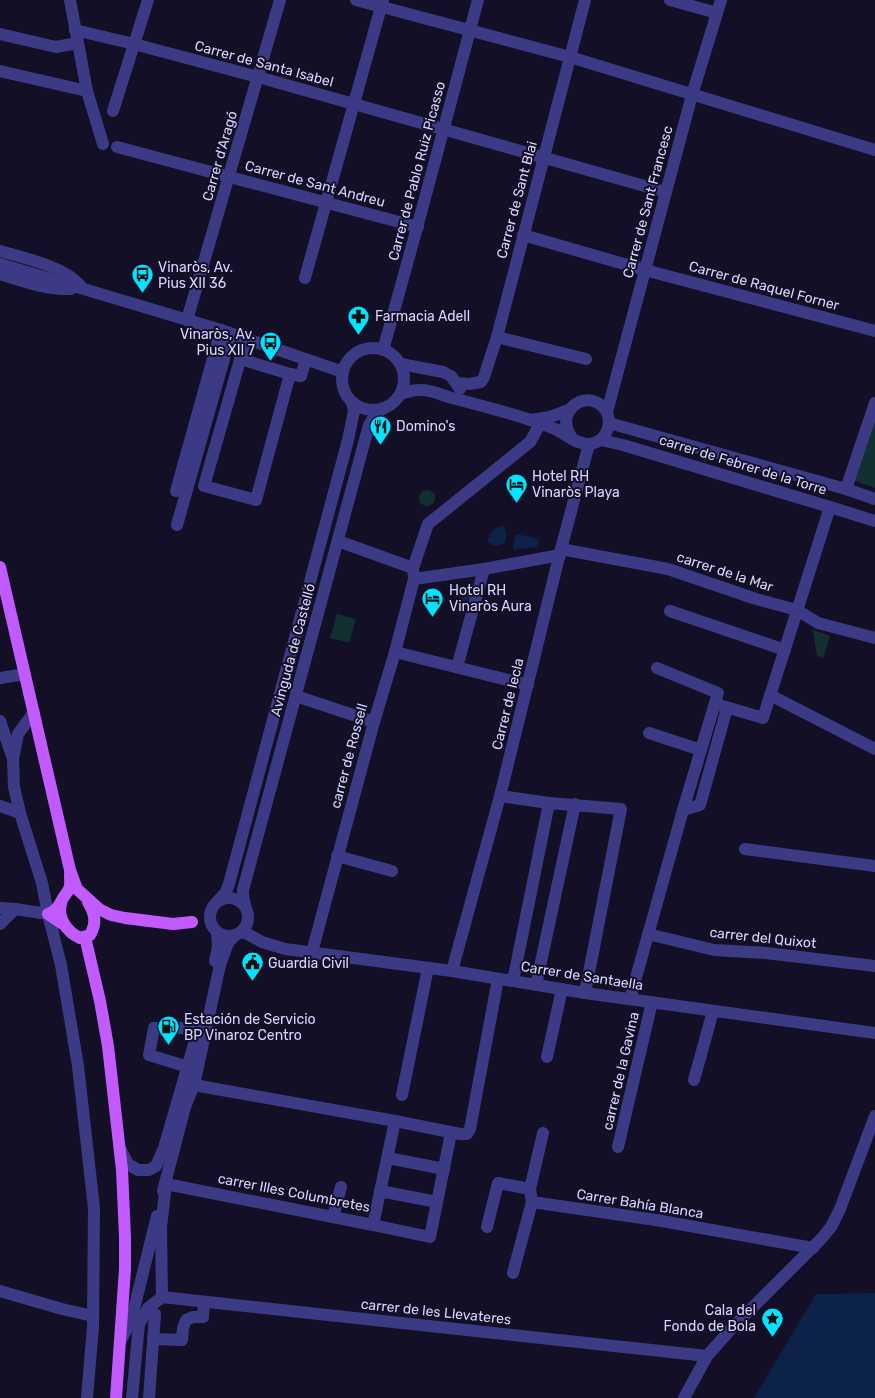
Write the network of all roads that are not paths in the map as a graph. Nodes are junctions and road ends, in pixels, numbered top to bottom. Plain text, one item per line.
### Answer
1 (70, 0) edge
2 (148, 0) edge
3 (280, 0) edge
4 (356, 0) edge
5 (478, 0) edge
6 (586, 0) edge
7 (670, 0) edge
8 (721, 0) edge
9 (382, 3) edge
10 (716, 13) junction
11 (76, 30) junction
12 (470, 30) junction
13 (0, 34) edge
14 (78, 43) junction
15 (134, 44) junction
16 (570, 58) junction
17 (0, 71) edge
18 (258, 77) junction
19 (87, 91) junction
20 (692, 95) junction
21 (353, 104) junction
22 (113, 112) dead end
23 (443, 130) junction
24 (103, 144) dead end
25 (117, 147) dead end
26 (875, 150) edge
27 (544, 157) junction
28 (230, 177) junction
29 (666, 192) junction
30 (326, 202) junction
31 (418, 227) junction
32 (524, 235) junction
33 (0, 250) edge
34 (0, 264) edge
35 (645, 270) junction
36 (0, 274) edge
37 (305, 278) dead end
38 (83, 288) junction
39 (187, 320) junction
40 (875, 331) edge
41 (226, 332) junction
42 (497, 337) junction
43 (246, 339) junction
44 (383, 350) junction
45 (240, 359) junction
46 (306, 359) junction
47 (586, 360) dead end
48 (401, 364) junction
49 (343, 372) junction
50 (290, 374) junction
51 (456, 383) junction
52 (401, 394) junction
53 (352, 402) junction
54 (875, 403) edge
55 (482, 406) junction
56 (384, 408) junction
57 (569, 410) junction
58 (608, 418) junction
59 (534, 422) junction
60 (572, 438) junction
61 (595, 442) junction
62 (846, 489) junction
63 (176, 491) dead end
64 (875, 499) edge
65 (830, 507) junction
66 (875, 521) edge
67 (178, 525) dead end
68 (338, 541) junction
69 (561, 552) junction
70 (0, 567) edge
71 (484, 569) junction
72 (414, 574) junction
73 (797, 610) junction
74 (670, 611) dead end
75 (875, 638) edge
76 (784, 650) junction
77 (395, 652) junction
78 (457, 667) junction
79 (657, 668) dead end
80 (25, 674) junction
81 (0, 678) edge
82 (528, 685) junction
83 (770, 695) junction
84 (296, 696) junction
85 (721, 706) junction
86 (34, 712) junction
87 (0, 721) edge
88 (374, 722) junction
89 (649, 733) dead end
90 (875, 749) edge
91 (701, 750) junction
92 (13, 759) junction
93 (500, 796) junction
94 (549, 803) junction
95 (575, 804) junction
96 (0, 806) edge
97 (684, 810) junction
98 (20, 813) junction
99 (745, 850) dead end
100 (338, 856) junction
101 (875, 866) edge
102 (70, 870) junction
103 (392, 871) dead end
104 (85, 895) junction
105 (215, 906) junction
106 (0, 908) edge
107 (15, 909) junction
108 (247, 911) junction
109 (125, 918) junction
110 (55, 919) junction
111 (192, 922) junction
112 (0, 924) edge
113 (95, 926) junction
114 (217, 931) junction
115 (237, 934) junction
116 (648, 934) junction
117 (85, 936) junction
118 (285, 948) junction
119 (312, 952) junction
120 (875, 966) edge
121 (428, 968) junction
122 (452, 971) junction
123 (498, 979) junction
124 (513, 981) junction
125 (536, 985) junction
126 (562, 989) junction
127 (584, 993) junction
128 (630, 999) junction
129 (652, 1002) junction
130 (713, 1011) junction
131 (198, 1028) junction
132 (875, 1033) edge
133 (547, 1057) dead end
134 (193, 1067) junction
135 (694, 1080) dead end
136 (194, 1085) junction
137 (402, 1095) dead end
138 (875, 1116) edge
139 (396, 1121) junction
140 (452, 1133) junction
141 (543, 1134) dead end
142 (618, 1147) dead end
143 (120, 1148) junction
144 (388, 1158) junction
145 (444, 1169) junction
146 (166, 1184) junction
147 (341, 1187) dead end
148 (530, 1190) junction
149 (380, 1191) junction
150 (437, 1202) junction
151 (532, 1202) junction
152 (333, 1217) junction
153 (373, 1225) junction
154 (487, 1227) dead end
155 (813, 1248) junction
156 (513, 1273) dead end
157 (0, 1291) edge
158 (162, 1297) junction
159 (204, 1302) junction
160 (155, 1314) dead end
161 (93, 1316) junction
162 (153, 1339) junction
163 (121, 1340) junction
164 (708, 1356) junction
165 (87, 1398) edge
166 (116, 1398) edge
167 (132, 1398) edge
168 (149, 1398) edge
169 (684, 1398) edge

1 - 11 street
2 - 15 street
3 - 18 street, Carrer d'Aragó
4 - 9 street
5 - 12 street, Carrer de Pablo Ruiz Picasso
6 - 16 street, Carrer de Sant Blai
7 - 10 street
8 - 10 street, Carrer de Sant Francesc
9 - 12 street
9 - 21 street
10 - 20 street, Carrer de Sant Francesc
11 - 14 street
11 - 15 street, Carrer de Santa Isabel
12 - 16 street
12 - 23 street, Carrer de Pablo Ruiz Picasso
13 - 14 street
14 - 19 street
15 - 18 street, Carrer de Santa Isabel
15 - 22 street
16 - 20 street
16 - 27 street, Carrer de Sant Blai
17 - 19 street
18 - 21 street, Carrer de Santa Isabel
18 - 28 street, Carrer d'Aragó
19 - 24 street
20 - 26 street
20 - 29 street, Carrer de Sant Francesc
21 - 23 street, Carrer de Santa Isabel
21 - 30 street
23 - 27 street, Carrer de Santa Isabel
23 - 31 street, Carrer de Pablo Ruiz Picasso
25 - 28 street, Carrer de Sant Andreu
27 - 29 street, Carrer de Santa Isabel
27 - 32 street, Carrer de Sant Blai
28 - 30 street, Carrer de Sant Andreu
28 - 39 street, Carrer d'Aragó
29 - 35 street, Carrer de Sant Francesc
30 - 31 street, Carrer de Sant Andreu
30 - 37 street
31 - 44 street, Carrer de Pablo Ruiz Picasso
32 - 35 street, Carrer de Raquel Forner
32 - 42 street, Carrer de Sant Blai
33 - 38 street
34 - 38 street
35 - 40 street, Carrer de Raquel Forner
35 - 58 street, Carrer de Sant Francesc
36 - 38 street
38 - 39 street
39 - 41 street
41 - 43 street
41 - 63 street
41 - 67 street
42 - 47 street
42 - 51 street, Carrer de Sant Blai
43 - 45 street
43 - 46 street
44 - 48 street
44 - 49 street
45 - 50 street
45 - 50 street
46 - 49 street
46 - 50 street
48 - 51 street
48 - 52 street
49 - 53 street
51 - 55 street
52 - 55 street
52 - 56 street
53 - 56 street
53 - 105 street, Avinguda de Castelló
54 - 62 street
55 - 59 street
56 - 68 street, Avinguda de Castelló
57 - 58 street
57 - 59 street
57 - 60 street
58 - 61 street
58 - 62 street, carrer de Febrer de la Torre
59 - 60 street
59 - 72 street, carrer de Rossell
60 - 61 street
61 - 65 street, carrer de Febrer de la Torre
61 - 69 street, Carrer de Iecla
62 - 64 street, carrer de Febrer de la Torre
65 - 66 street, carrer de Febrer de la Torre
65 - 73 street
68 - 72 street, carrer de la Mar
68 - 84 street, Avinguda de Castelló
69 - 71 street, carrer de la Mar
69 - 73 street, carrer de la Mar
69 - 82 street, Carrer de Iecla
70 - 80 main road
71 - 72 street, carrer de la Mar
71 - 78 street
72 - 77 street, carrer de Rossell
73 - 75 street, carrer de la Mar
73 - 76 street
74 - 76 street
76 - 83 street
77 - 78 street
77 - 88 street, carrer de Rossell
78 - 82 street
79 - 85 street
80 - 81 street
80 - 86 main road
82 - 93 street, Carrer de Iecla
83 - 85 street
83 - 90 street
84 - 88 street
84 - 108 street, Avinguda de Castelló
85 - 91 street
85 - 97 street
86 - 92 street
86 - 102 main road
87 - 92 street
88 - 100 street, carrer de Rossell
89 - 91 street
91 - 97 street
92 - 98 street
93 - 94 street
93 - 122 street, Carrer de Iecla
94 - 95 street
94 - 124 street
95 - 125 street
95 - 127 street
96 - 98 street
97 - 116 street
98 - 110 street
99 - 101 street
100 - 103 street
100 - 119 street, carrer de Rossell
102 - 104 main road
102 - 110 main road
104 - 109 main road
104 - 113 main road
105 - 108 street
105 - 111 street
105 - 114 street
106 - 107 street
107 - 110 street
107 - 112 street
108 - 115 street
108 - 118 street, Carrer de Santaella
109 - 111 main road
109 - 113 main road
110 - 117 main road
110 - 161 street
111 - 114 street
113 - 117 main road
114 - 115 street
114 - 131 street
115 - 118 street, Carrer de Santaella
115 - 134 street
116 - 120 street, carrer del Quixot
116 - 128 street
117 - 143 main road
118 - 119 street, Carrer de Santaella
119 - 121 street, Carrer de Santaella
121 - 122 street, Carrer de Santaella
121 - 137 street
122 - 123 street, Carrer de Santaella
123 - 124 street, Carrer de Santaella
123 - 140 street
124 - 125 street, Carrer de Santaella
125 - 126 street, Carrer de Santaella
126 - 127 street, Carrer de Santaella
126 - 133 street
127 - 128 street, Carrer de Santaella
128 - 129 street, Carrer de Santaella
129 - 130 street, Carrer de Santaella
129 - 142 street, carrer de la Gavina
130 - 132 street, Carrer de Santaella
130 - 135 street
131 - 134 street
131 - 134 street
134 - 136 street
134 - 143 street
136 - 139 street
136 - 146 street
138 - 155 street
139 - 140 street
139 - 144 street, carrer Illes Columbretes
140 - 145 street
141 - 148 street
143 - 163 main road
144 - 145 street
144 - 149 street, carrer Illes Columbretes
145 - 150 street
146 - 152 street, carrer Illes Columbretes
146 - 158 street
146 - 163 street
147 - 152 street
148 - 151 street
148 - 154 street
149 - 150 street
149 - 153 street, carrer Illes Columbretes
150 - 153 street
151 - 155 street, Carrer Bahía Blanca
151 - 156 street
152 - 153 street, carrer Illes Columbretes
155 - 164 street
157 - 161 street
158 - 159 street, carrer de les Llevateres
158 - 167 street
159 - 162 street
159 - 164 street, carrer de les Llevateres
160 - 162 street
161 - 165 street
162 - 168 street
163 - 166 main road
164 - 169 street

